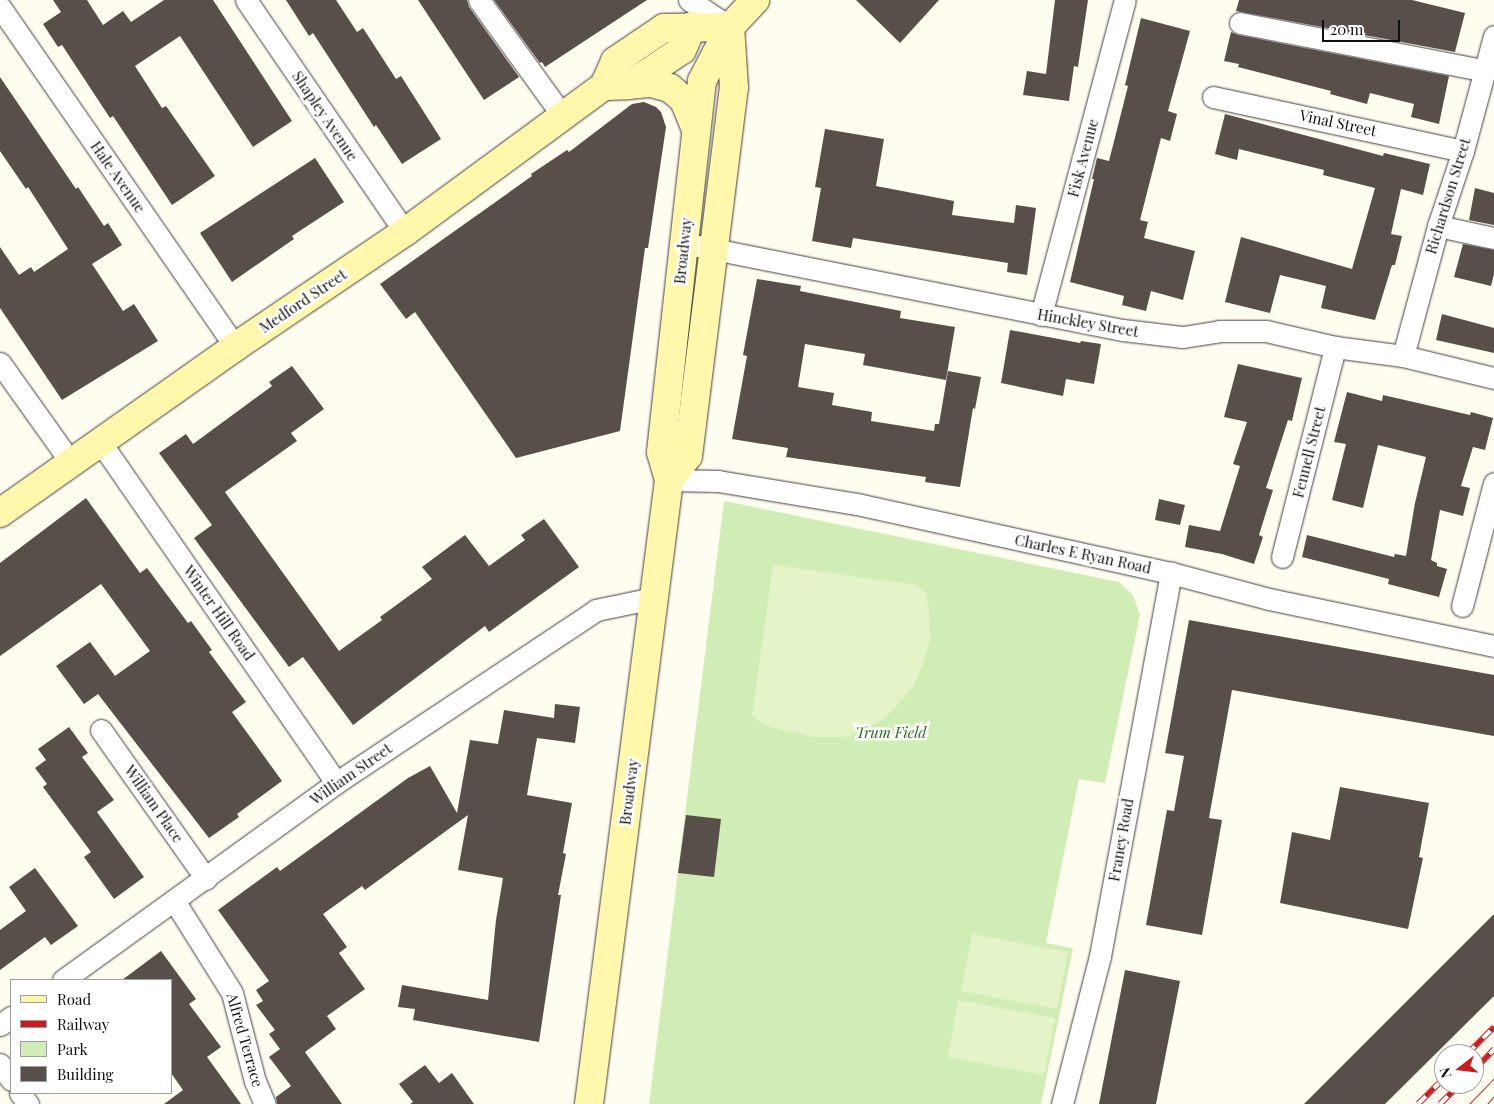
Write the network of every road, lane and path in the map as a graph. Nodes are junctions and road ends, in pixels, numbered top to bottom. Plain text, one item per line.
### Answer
1 (5, 0) edge
2 (246, 0) edge
3 (479, 0) edge
4 (733, 0) edge
5 (756, 0) edge
6 (1125, 0) edge
7 (0, 4) edge
8 (0, 7) edge
9 (691, 13) edge
10 (1240, 23) dead end
11 (730, 27) junction
12 (1494, 36) edge
13 (1486, 71) junction
14 (616, 85) junction
15 (1213, 96) dead end
16 (1486, 96) edge
17 (562, 115) junction
18 (696, 129) junction
19 (1463, 151) junction
20 (1438, 226) junction
21 (405, 232) junction
22 (1494, 238) edge
23 (683, 243) junction
24 (714, 250) junction
25 (1041, 315) junction
26 (235, 347) junction
27 (1336, 347) junction
28 (1403, 356) junction
29 (0, 363) edge
30 (1494, 378) edge
31 (101, 443) junction
32 (72, 464) junction
33 (669, 480) junction
34 (1494, 483) edge
35 (0, 513) edge
36 (1282, 557) dead end
37 (1171, 573) junction
38 (654, 598) junction
39 (1462, 606) dead end
40 (1494, 646) edge
41 (101, 730) dead end
42 (336, 783) junction
43 (206, 879) junction
44 (174, 902) junction
45 (64, 979) edge
46 (0, 1064) edge
47 (10, 1079) edge
48 (265, 1104) edge
49 (589, 1104) edge
50 (1062, 1104) edge

1 - 7 street
2 - 21 street, Shapley Avenue
3 - 17 street
4 - 11 main road, Broadway
5 - 11 main road
6 - 25 street, Fisk Avenue
8 - 26 street, Hale Avenue
9 - 11 main road
9 - 14 main road
10 - 13 street
11 - 18 main road, Broadway
11 - 24 main road, Broadway
12 - 13 street, Richardson Street
13 - 16 street, Richardson Street
14 - 17 main road, Medford Street
14 - 18 main road
15 - 19 street, Vinal Street
16 - 19 street, Richardson Street
17 - 21 main road, Medford Street
18 - 23 main road, Broadway
19 - 20 street, Richardson Street
20 - 22 street
20 - 28 street, Richardson Street
21 - 26 main road, Medford Street
23 - 24 street, Hinckley Street
23 - 33 main road, Broadway
24 - 25 street, Hinckley Street
24 - 33 main road, Broadway
25 - 27 street, Hinckley Street
26 - 31 main road, Medford Street
27 - 28 street, Hinckley Street
27 - 36 street, Fennell Street
28 - 30 street, Hinckley Street
29 - 32 street
31 - 32 main road, Medford Street
31 - 42 street, Winter Hill Road
32 - 35 main road, Medford Street
33 - 37 street, Charles E Ryan Road
33 - 38 main road, Broadway
34 - 39 street
37 - 40 street, Charles E Ryan Road
37 - 50 street, Franey Road
38 - 42 street, William Street
38 - 49 main road, Broadway
41 - 43 street, William Place
42 - 43 street, William Street
43 - 44 street, William Street
44 - 45 street, William Street
44 - 48 street, Alfred Terrace
46 - 47 street

